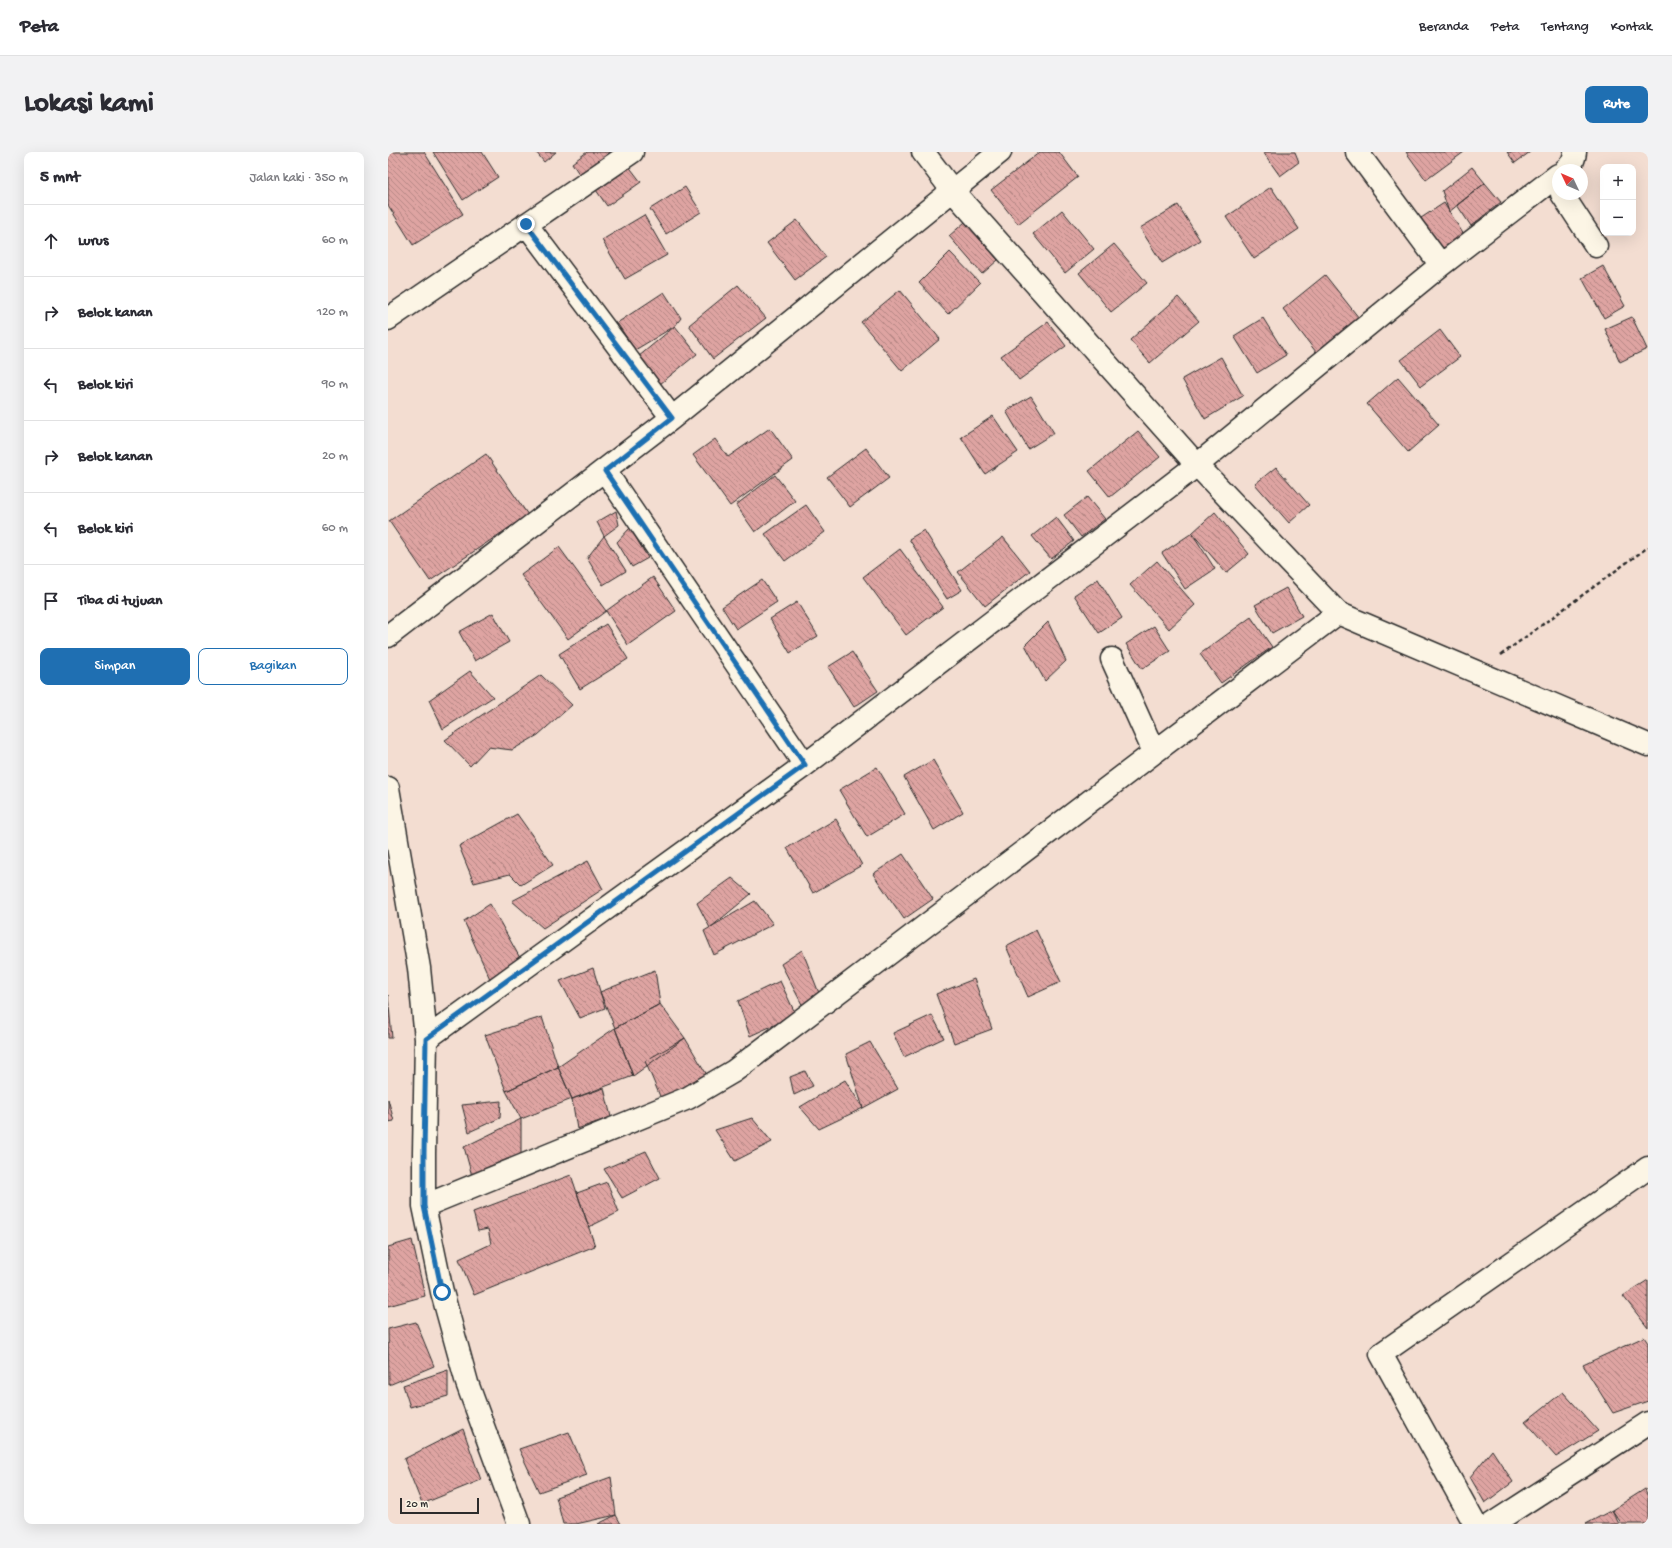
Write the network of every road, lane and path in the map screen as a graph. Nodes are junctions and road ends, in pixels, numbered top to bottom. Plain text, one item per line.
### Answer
1 (632, 152) edge
2 (923, 152) edge
3 (1000, 152) edge
4 (1357, 152) edge
5 (1575, 152) edge
6 (1572, 164) edge
7 (1552, 187) edge
8 (952, 190) junction
9 (1569, 200) edge
10 (526, 224) junction
11 (1596, 246) dead end
12 (1441, 265) junction
13 (388, 319) edge
14 (672, 418) junction
15 (1197, 465) junction
16 (605, 471) junction
17 (1648, 547) edge
18 (1338, 613) junction
19 (388, 636) edge
20 (1112, 659) dead end
21 (1476, 673) junction
22 (1648, 745) edge
23 (1154, 752) junction
24 (805, 765) junction
25 (388, 788) edge
26 (426, 1039) junction
27 (1648, 1168) edge
28 (424, 1206) junction
29 (1648, 1423) edge
30 (519, 1524) edge
31 (1474, 1524) edge
32 (1492, 1524) edge

1 - 10 street
2 - 8 street
3 - 8 street
4 - 12 street
5 - 6 street
7 - 12 street
8 - 14 street
8 - 15 street
9 - 11 street
10 - 13 street
10 - 14 street
12 - 15 street
14 - 16 street
15 - 18 street
15 - 24 street
16 - 19 street
16 - 24 street
17 - 21 path
18 - 21 street
18 - 23 street
20 - 23 street
21 - 22 street
23 - 28 street
24 - 26 street
25 - 26 street
26 - 28 street
27 - 31 street
28 - 30 street
29 - 32 street

